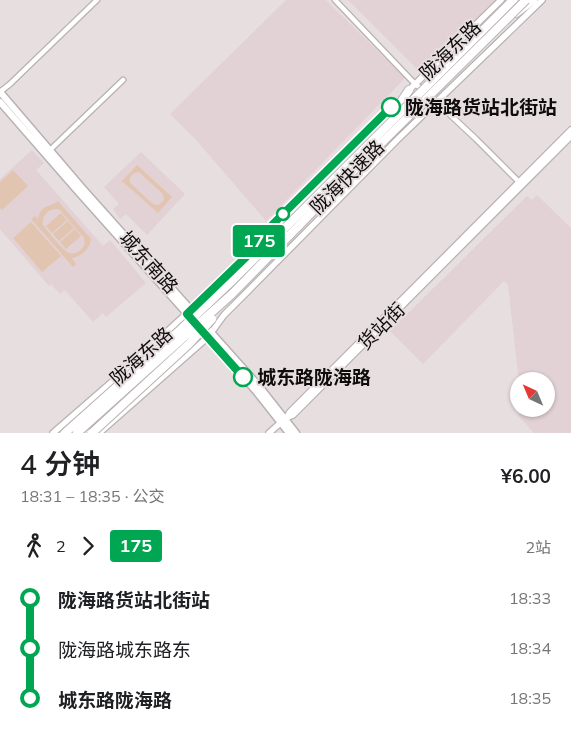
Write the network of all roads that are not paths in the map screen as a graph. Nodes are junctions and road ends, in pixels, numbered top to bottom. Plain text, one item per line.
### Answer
1 (97, 0) edge
2 (334, 0) edge
3 (501, 0) edge
4 (513, 0) edge
5 (526, 0) edge
6 (533, 0) edge
7 (542, 0) edge
8 (499, 27) junction
9 (123, 80) dead end
10 (412, 87) junction
11 (0, 92) edge
12 (0, 102) edge
13 (437, 102) junction
14 (571, 130) edge
15 (571, 136) edge
16 (50, 150) junction
17 (519, 182) junction
18 (246, 268) junction
19 (256, 269) junction
20 (189, 312) junction
21 (209, 335) junction
22 (283, 420) junction
23 (54, 433) edge
24 (65, 433) edge
25 (77, 433) edge
26 (92, 433) edge
27 (99, 433) edge
28 (269, 433) edge
29 (289, 433) edge
30 (296, 433) edge

1 - 11 street
2 - 10 street
3 - 10 street, 陇海东路
4 - 18 highway, 陇海快速路, bridge
5 - 8 highway, 陇海快速路, bridge
6 - 8 highway, bridge
7 - 13 street, 陇海东路
8 - 19 highway, 陇海快速路, bridge
9 - 16 street
10 - 13 street
10 - 18 highway, bridge
10 - 20 street, 陇海东路
11 - 16 main road, 城东南路
12 - 20 main road, 城东南路
13 - 17 street
13 - 21 street, 陇海东路
14 - 17 street, 货站街
15 - 22 street, 货站街
16 - 20 main road, 城东南路
17 - 22 street, 货站街
18 - 24 highway, 陇海快速路, bridge
19 - 25 highway, 陇海快速路, bridge
19 - 26 highway, bridge
20 - 21 main road, 城东南路
20 - 23 street, 陇海东路
21 - 22 main road, 城东南路
21 - 27 street, 陇海东路
22 - 28 street
22 - 29 main road, 城东南路
22 - 30 main road, 城东南路

